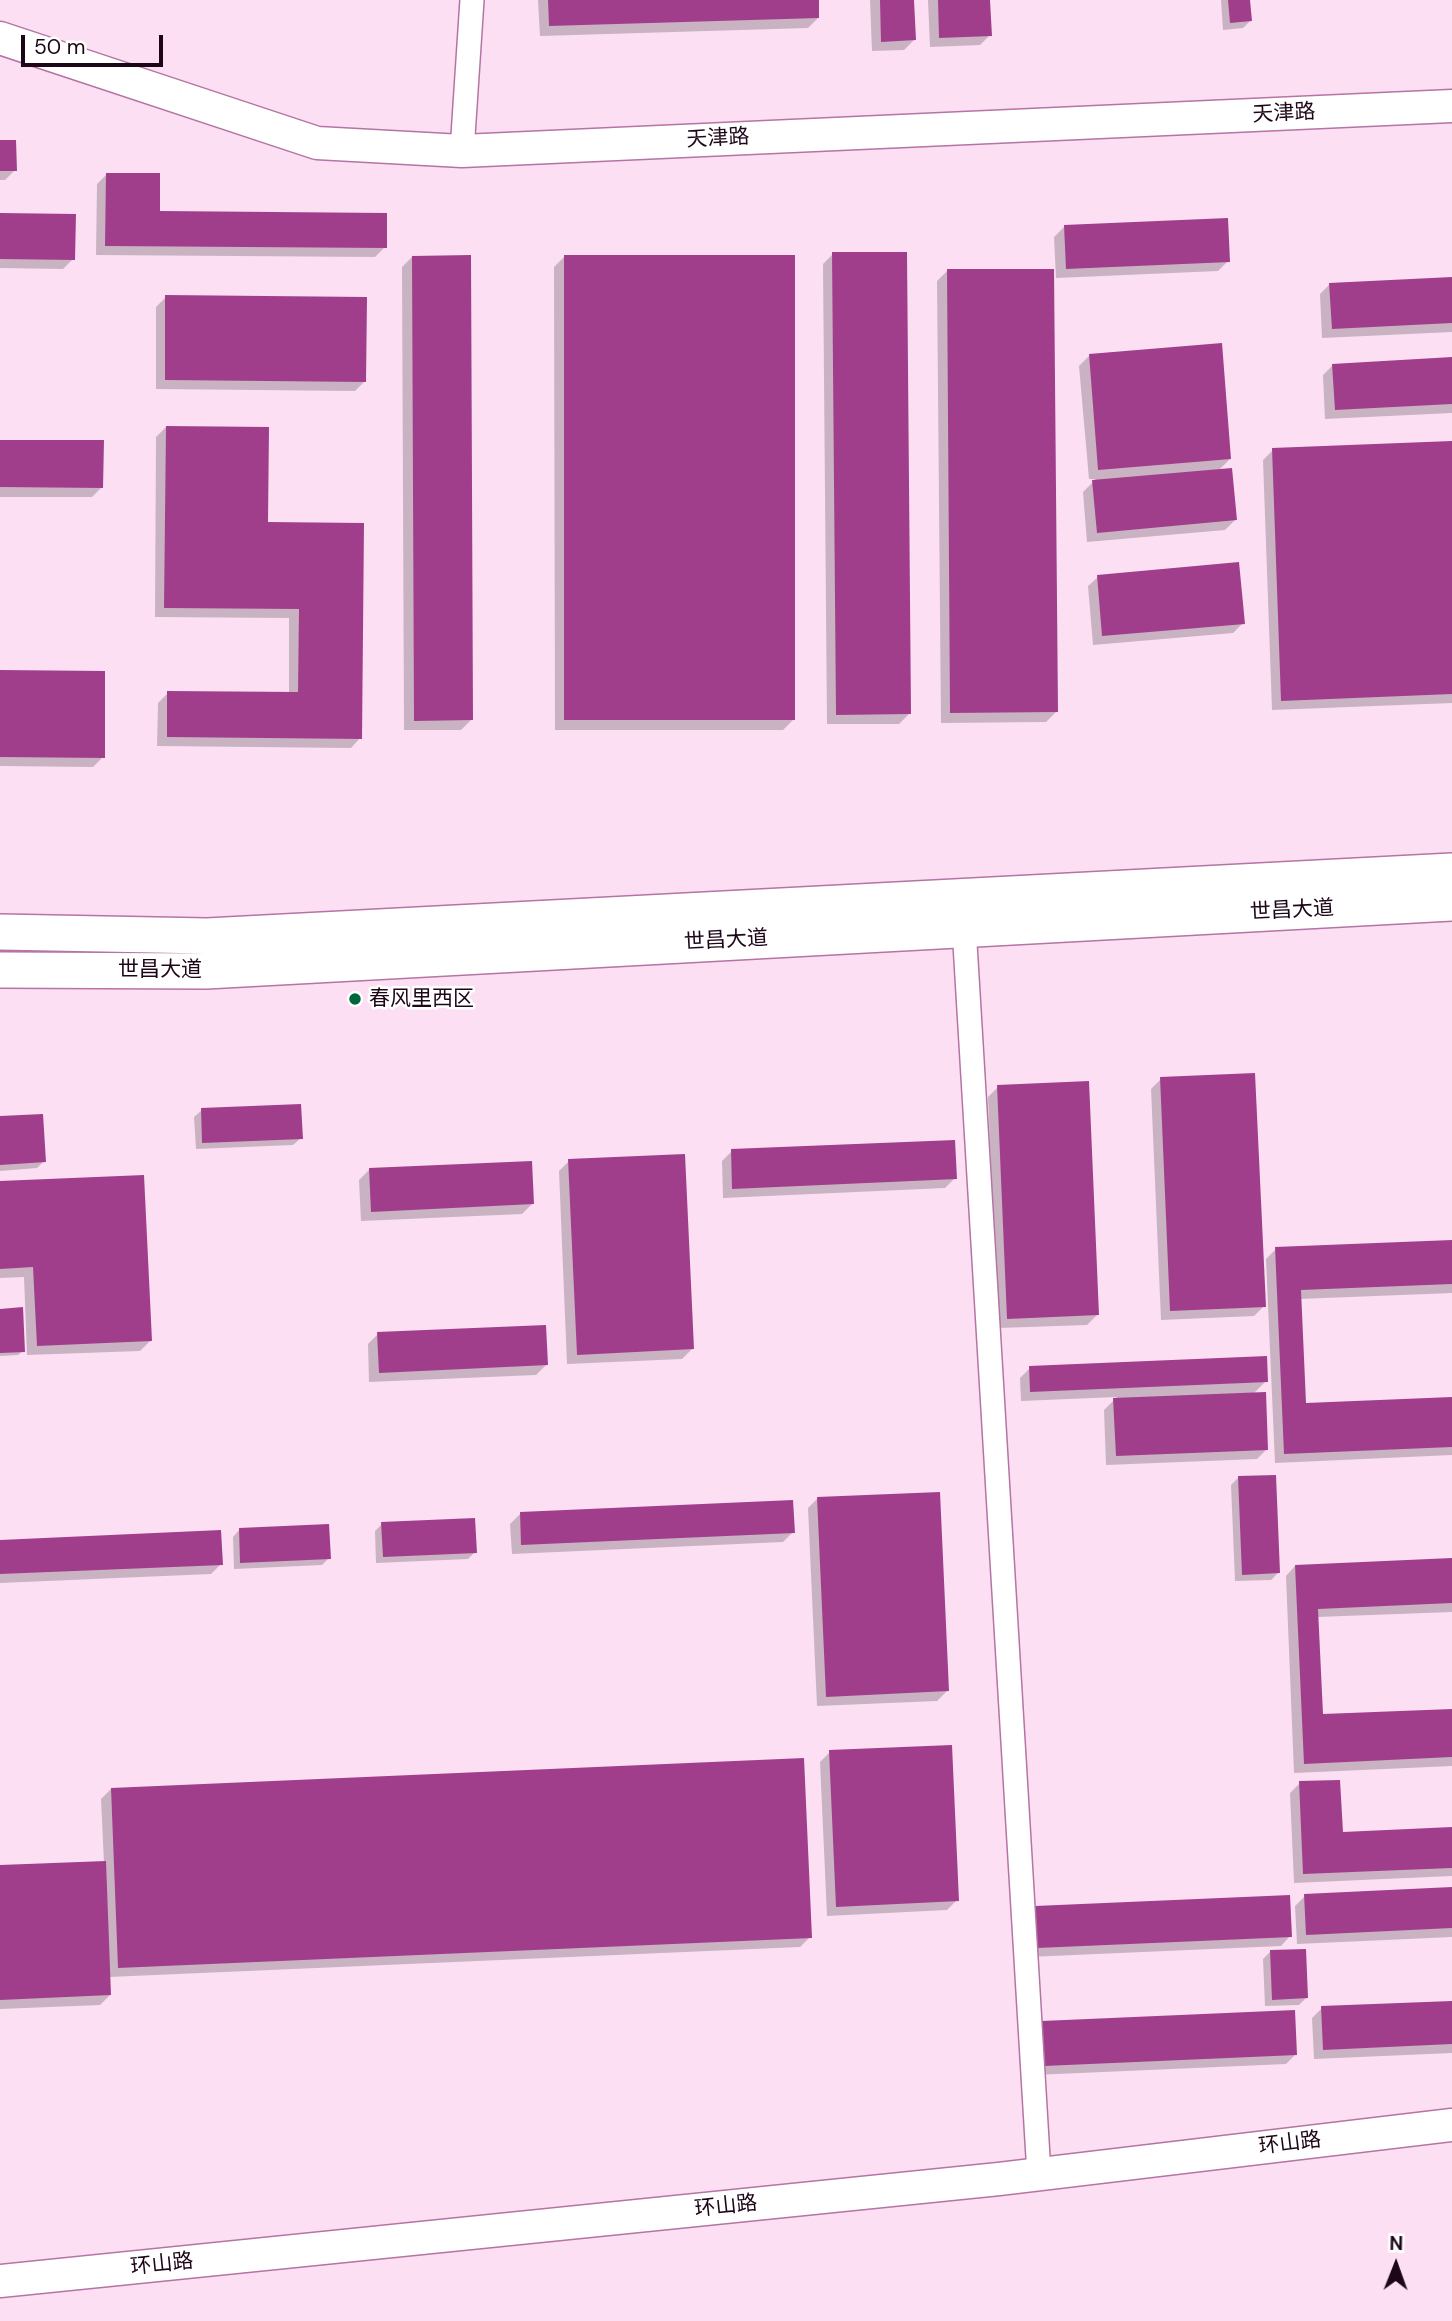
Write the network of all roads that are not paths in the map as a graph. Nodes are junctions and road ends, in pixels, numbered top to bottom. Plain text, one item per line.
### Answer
1 (472, 0) edge
2 (0, 38) edge
3 (1452, 106) edge
4 (462, 151) junction
5 (1452, 871) edge
6 (1452, 903) edge
7 (964, 927) junction
8 (0, 932) edge
9 (0, 970) edge
10 (1452, 2125) edge
11 (1039, 2174) junction
12 (0, 2281) edge

1 - 4 street
2 - 4 main road, 天津路
3 - 4 main road, 天津路
5 - 8 main road, 世昌大道
6 - 7 main road, 世昌大道
7 - 9 main road, 世昌大道
7 - 11 street
10 - 11 main road, 环山路
11 - 12 main road, 环山路

